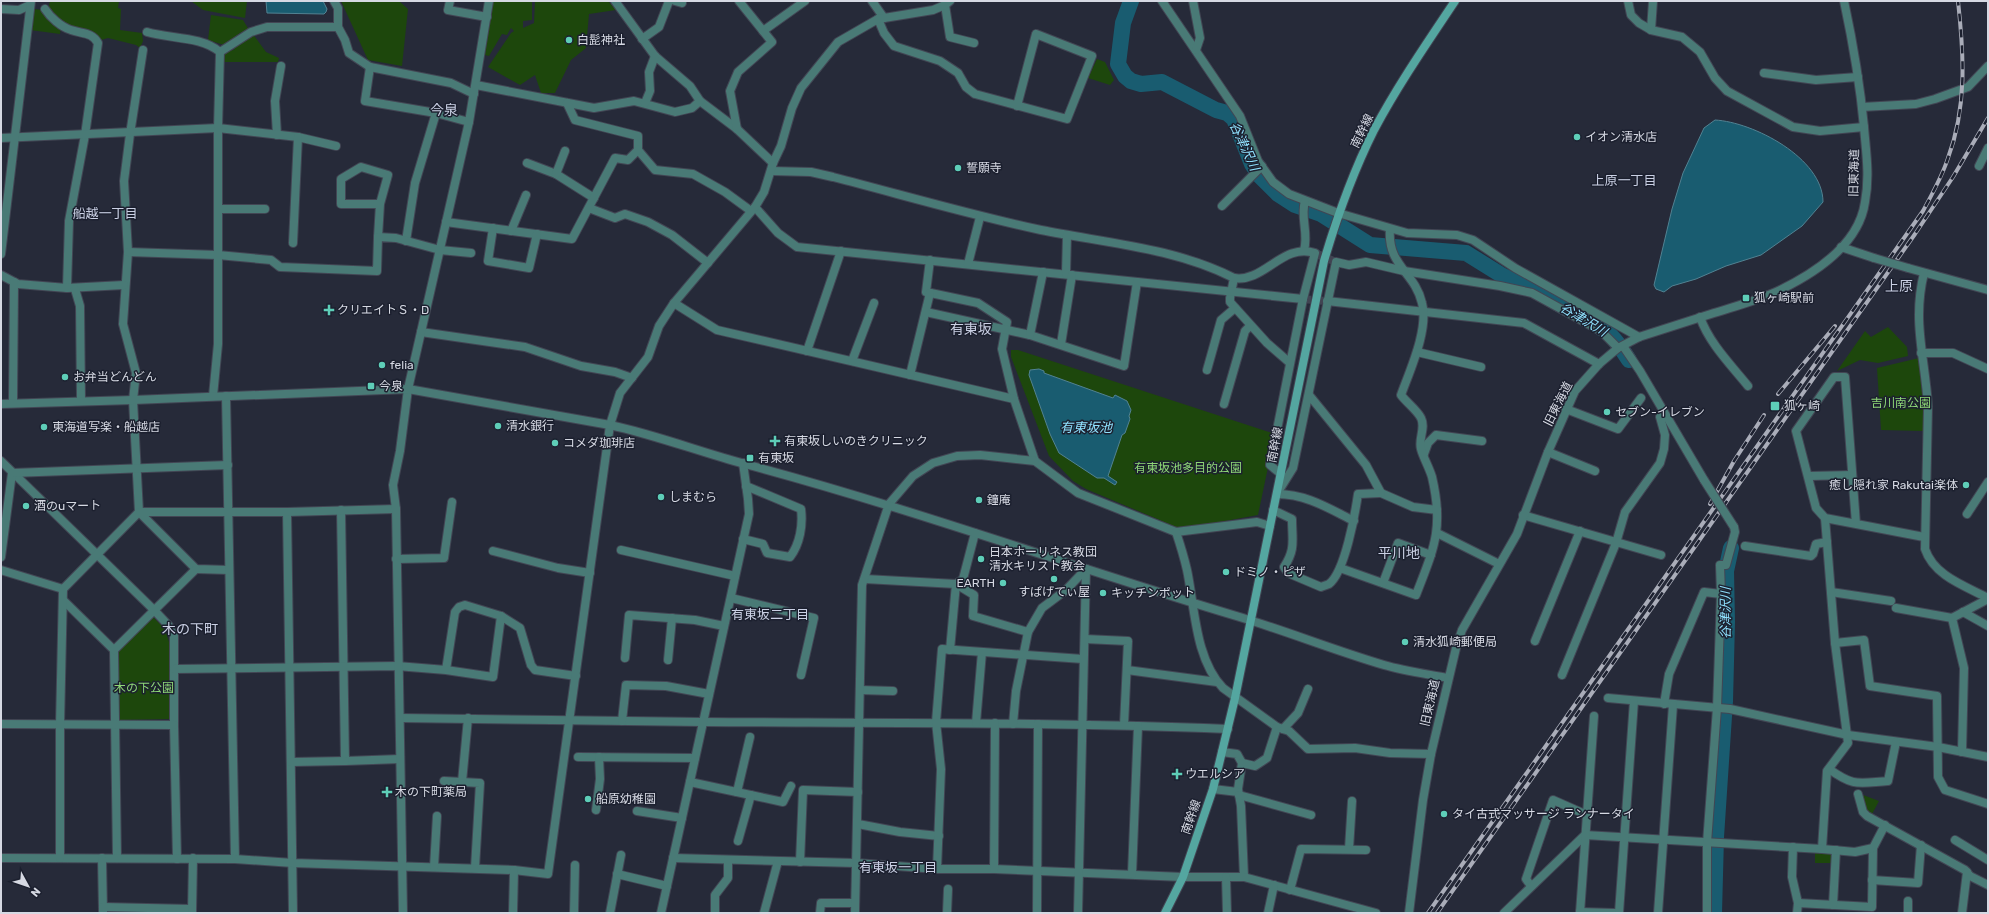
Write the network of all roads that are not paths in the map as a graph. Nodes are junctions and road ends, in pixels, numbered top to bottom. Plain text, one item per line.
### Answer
1 (334, 1) edge
2 (450, 1) edge
3 (489, 1) edge
4 (615, 1) edge
5 (669, 1) edge
6 (739, 1) edge
7 (872, 1) edge
8 (1162, 1) edge
9 (1193, 1) edge
10 (1455, 1) edge
11 (1628, 1) edge
12 (1653, 1) edge
13 (1844, 1) edge
14 (31, 3) edge
15 (800, 3) edge
16 (948, 3) edge
17 (45, 8) dead end
18 (1, 9) edge
19 (486, 17) junction
20 (881, 19) junction
21 (338, 27) junction
22 (1651, 30) junction
23 (763, 31) junction
24 (147, 32) dead end
25 (642, 39) junction
26 (974, 43) dead end
27 (143, 50) dead end
28 (1196, 50) junction
29 (220, 52) junction
30 (655, 56) junction
31 (281, 66) dead end
32 (1988, 66) edge
33 (370, 67) junction
34 (1764, 73) dead end
35 (1858, 77) junction
36 (476, 85) junction
37 (474, 94) junction
38 (700, 101) junction
39 (567, 103) junction
40 (645, 103) junction
41 (1017, 106) junction
42 (1862, 107) junction
43 (436, 113) junction
44 (469, 122) junction
45 (1864, 127) junction
46 (218, 128) junction
47 (736, 129) junction
48 (130, 134) junction
49 (85, 135) junction
50 (277, 135) junction
51 (298, 137) junction
52 (1, 138) edge
53 (15, 138) junction
54 (336, 146) dead end
55 (1988, 148) edge
56 (638, 150) junction
57 (565, 151) dead end
58 (527, 163) dead end
59 (1262, 166) junction
60 (1979, 166) dead end
61 (772, 167) junction
62 (556, 174) junction
63 (526, 195) dead end
64 (594, 198) junction
65 (1305, 201) junction
66 (380, 204) junction
67 (1222, 206) dead end
68 (588, 208) junction
69 (218, 209) junction
70 (264, 209) dead end
71 (753, 209) junction
72 (1338, 213) junction
73 (980, 217) junction
74 (446, 222) junction
75 (493, 228) junction
76 (1390, 228) junction
77 (511, 230) junction
78 (537, 234) junction
79 (1068, 235) junction
80 (378, 237) junction
81 (406, 241) junction
82 (293, 243) dead end
83 (1841, 247) junction
84 (440, 250) junction
85 (1304, 250) junction
86 (841, 251) junction
87 (128, 252) junction
88 (1, 253) edge
89 (471, 253) dead end
90 (218, 256) junction
91 (930, 260) junction
92 (708, 263) junction
93 (968, 264) junction
94 (1404, 271) junction
95 (1043, 272) junction
96 (1924, 273) junction
97 (1, 275) edge
98 (1069, 275) junction
99 (1234, 278) junction
100 (14, 282) junction
101 (1137, 282) junction
102 (124, 285) junction
103 (71, 288) junction
104 (1988, 290) edge
105 (1232, 291) junction
106 (930, 293) junction
107 (1303, 299) junction
108 (1328, 301) junction
109 (674, 303) junction
110 (874, 303) dead end
111 (1235, 308) junction
112 (1424, 311) junction
113 (926, 312) junction
114 (1700, 317) junction
115 (1250, 326) junction
116 (1006, 330) junction
117 (421, 332) junction
118 (1030, 335) junction
119 (1639, 337) junction
120 (1061, 344) junction
121 (1620, 347) junction
122 (807, 351) junction
123 (1417, 352) junction
124 (1921, 353) junction
125 (852, 361) junction
126 (1290, 363) junction
127 (1599, 364) junction
128 (1481, 367) dead end
129 (1988, 369) edge
130 (1208, 370) dead end
131 (910, 375) junction
132 (632, 378) junction
133 (1748, 386) dead end
134 (408, 389) junction
135 (1309, 395) junction
136 (213, 396) junction
137 (226, 396) junction
138 (1641, 398) dead end
139 (1014, 399) junction
140 (133, 400) junction
141 (81, 401) junction
142 (13, 403) junction
143 (1, 404) edge
144 (1224, 404) dead end
145 (1566, 409) junction
146 (1664, 414) junction
147 (610, 425) junction
148 (1482, 441) dead end
149 (1548, 452) junction
150 (1424, 454) junction
151 (1, 461) edge
152 (1035, 461) junction
153 (743, 463) junction
154 (228, 465) junction
155 (136, 468) junction
156 (1595, 471) dead end
157 (12, 473) junction
158 (1281, 474) junction
159 (1809, 476) junction
160 (1852, 476) junction
161 (1988, 482) edge
162 (746, 486) junction
163 (1277, 494) junction
164 (1381, 494) junction
165 (452, 502) dead end
166 (889, 504) junction
167 (396, 509) junction
168 (341, 510) junction
169 (1273, 510) junction
170 (1437, 510) junction
171 (139, 512) junction
172 (229, 512) junction
173 (287, 512) junction
174 (1967, 514) dead end
175 (1523, 516) junction
176 (1825, 518) junction
177 (1354, 521) junction
178 (1856, 524) junction
179 (1270, 526) junction
180 (1176, 532) junction
181 (1580, 532) junction
182 (975, 533) junction
183 (1437, 533) junction
184 (1924, 537) junction
185 (743, 539) junction
186 (1827, 542) junction
187 (1616, 543) junction
188 (1745, 546) dead end
189 (621, 550) dead end
190 (493, 551) dead end
191 (96, 554) junction
192 (1432, 555) junction
193 (1661, 555) dead end
194 (1, 557) edge
195 (396, 559) junction
196 (1499, 564) junction
197 (1340, 568) junction
198 (196, 569) junction
199 (1086, 569) junction
200 (1, 570) edge
201 (229, 570) junction
202 (590, 573) junction
203 (735, 576) junction
204 (865, 579) junction
205 (1383, 583) junction
206 (956, 584) junction
207 (63, 589) junction
208 (1831, 592) junction
209 (1721, 594) junction
210 (731, 598) junction
211 (1988, 599) edge
212 (64, 601) junction
213 (1193, 604) junction
214 (154, 610) junction
215 (1962, 612) junction
216 (501, 616) junction
217 (672, 618) junction
218 (1952, 618) junction
219 (1250, 621) junction
220 (724, 626) junction
221 (1988, 626) edge
222 (1028, 632) junction
223 (1085, 639) junction
224 (1535, 641) dead end
225 (1835, 643) junction
226 (114, 650) junction
227 (950, 650) junction
228 (982, 652) junction
229 (1024, 655) junction
230 (625, 658) dead end
231 (1083, 659) junction
232 (668, 660) dead end
233 (397, 666) junction
234 (343, 667) junction
235 (230, 668) junction
236 (290, 668) junction
237 (174, 669) junction
238 (446, 670) junction
239 (1127, 670) junction
240 (801, 675) dead end
241 (1562, 675) dead end
242 (576, 676) junction
243 (1448, 678) junction
244 (1217, 682) junction
245 (1308, 689) dead end
246 (860, 690) junction
247 (893, 691) dead end
248 (709, 694) junction
249 (1235, 698) junction
250 (1608, 698) dead end
251 (1634, 700) junction
252 (1669, 704) junction
253 (1717, 708) junction
254 (1594, 716) dead end
255 (400, 718) junction
256 (468, 718) junction
257 (570, 720) junction
258 (622, 720) junction
259 (858, 721) junction
260 (703, 722) junction
261 (936, 722) junction
262 (976, 723) junction
263 (1, 724) edge
264 (995, 724) junction
265 (1013, 724) junction
266 (1038, 724) junction
267 (1083, 724) junction
268 (60, 725) junction
269 (116, 725) junction
270 (174, 725) junction
271 (1124, 725) junction
272 (1138, 726) junction
273 (1280, 728) junction
274 (1228, 729) junction
275 (1848, 735) junction
276 (750, 737) dead end
277 (1896, 742) junction
278 (1938, 747) junction
279 (1222, 752) junction
280 (1962, 752) junction
281 (1431, 754) junction
282 (578, 757) dead end
283 (599, 757) junction
284 (1988, 757) edge
285 (695, 758) junction
286 (400, 759) junction
287 (345, 760) junction
288 (291, 762) junction
289 (1242, 763) junction
290 (1829, 769) junction
291 (444, 781) dead end
292 (462, 782) junction
293 (690, 782) junction
294 (791, 786) dead end
295 (1213, 789) junction
296 (737, 792) junction
297 (858, 792) junction
298 (1239, 794) junction
299 (1858, 794) dead end
300 (751, 795) junction
301 (1352, 801) dead end
302 (1988, 804) edge
303 (596, 810) dead end
304 (637, 811) dead end
305 (1311, 815) dead end
306 (1587, 815) junction
307 (437, 816) dead end
308 (682, 818) junction
309 (858, 824) junction
310 (1885, 825) junction
311 (1585, 835) junction
312 (939, 836) junction
313 (1625, 838) junction
314 (1663, 839) junction
315 (1955, 840) dead end
316 (738, 841) dead end
317 (1707, 843) junction
318 (1921, 845) junction
319 (1793, 847) junction
320 (1822, 848) junction
321 (1873, 848) junction
322 (1349, 849) junction
323 (1366, 850) dead end
324 (1836, 850) junction
325 (621, 855) dead end
326 (1, 858) edge
327 (60, 858) junction
328 (102, 858) junction
329 (117, 858) junction
330 (193, 858) junction
331 (674, 858) junction
332 (177, 859) junction
333 (235, 859) junction
334 (728, 860) junction
335 (1988, 860) edge
336 (778, 861) junction
337 (800, 862) junction
338 (293, 863) junction
339 (856, 863) junction
340 (403, 865) junction
341 (575, 865) dead end
342 (434, 867) junction
343 (475, 868) junction
344 (937, 869) junction
345 (994, 869) junction
346 (514, 870) junction
347 (1038, 871) junction
348 (1967, 872) junction
349 (1079, 873) junction
350 (617, 874) junction
351 (1132, 874) junction
352 (1183, 877) junction
353 (1226, 877) junction
354 (1244, 877) junction
355 (1872, 880) junction
356 (1274, 885) junction
357 (1988, 885) edge
358 (667, 886) junction
359 (1532, 886) junction
360 (948, 889) dead end
361 (1290, 890) junction
362 (1908, 901) dead end
363 (855, 903) junction
364 (1798, 903) junction
365 (1834, 905) junction
366 (103, 910) edge
367 (1349, 910) edge
368 (192, 911) edge
369 (1580, 912) edge
370 (293, 913) edge
371 (403, 913) edge
372 (513, 913) edge
373 (574, 913) edge
374 (610, 913) edge
375 (661, 913) edge
376 (715, 913) edge
377 (764, 913) edge
378 (820, 913) edge
379 (855, 913) edge
380 (947, 913) edge
381 (1037, 913) edge
382 (1078, 913) edge
383 (1165, 913) edge
384 (1227, 913) edge
385 (1268, 913) edge
386 (1376, 913) edge
387 (1409, 913) edge
388 (1504, 913) edge
389 (1615, 913) edge
390 (1619, 913) edge
391 (1658, 913) edge
392 (1707, 913) edge
393 (1797, 913) edge
394 (1908, 913) edge
395 (1962, 913) edge

1 - 21 street
2 - 19 street
3 - 19 street
4 - 25 street
5 - 25 street
6 - 23 street
7 - 20 street
8 - 28 street
9 - 28 street
10 - 72 main road, 南幹線
11 - 22 street
12 - 22 street
13 - 35 street, 旧東海道
14 - 18 street
14 - 53 street
15 - 23 street
16 - 20 street
16 - 26 street
17 - 49 street
19 - 36 street
20 - 41 street
20 - 61 street
21 - 29 street
21 - 33 street
22 - 45 street
23 - 47 street
24 - 29 street
25 - 30 street
27 - 48 street
28 - 59 street
29 - 46 street
30 - 38 street
30 - 40 street
31 - 50 street
32 - 42 street
33 - 37 street
33 - 43 street
34 - 35 street
35 - 42 street, 旧東海道
36 - 37 street
36 - 39 street
37 - 44 street
38 - 40 street
38 - 47 street
39 - 40 street
39 - 56 street
41 - 41 street
42 - 45 street, 旧東海道
43 - 44 street
43 - 81 street
44 - 74 street
45 - 83 street, 旧東海道
46 - 48 street
46 - 50 street
46 - 69 street
47 - 61 street
48 - 49 street
48 - 87 street
49 - 53 street
49 - 103 street
50 - 51 street
51 - 54 street
51 - 82 street
52 - 53 street
53 - 88 street
55 - 60 street
56 - 64 street
56 - 71 street
57 - 62 street
58 - 62 street
59 - 65 street
59 - 67 street
61 - 71 street
61 - 73 street
62 - 64 street
63 - 77 street
64 - 68 street
65 - 72 street
65 - 85 street
66 - 66 street
66 - 80 street
68 - 78 street
68 - 92 street
69 - 70 street
69 - 90 street
71 - 86 street
71 - 92 street
72 - 76 street
72 - 158 main road, 南幹線
73 - 79 street
73 - 93 street
74 - 75 street
74 - 84 street
75 - 77 street
75 - 78 street
76 - 94 street
76 - 119 street
77 - 78 street
79 - 98 street
79 - 99 street
80 - 81 street
80 - 90 street
81 - 84 street
83 - 96 street, bridge
83 - 114 street, 旧東海道
84 - 89 street
84 - 117 street
85 - 99 street
85 - 107 street
86 - 91 street
86 - 122 street
87 - 90 street
87 - 102 street
90 - 136 street
91 - 93 street
91 - 106 street
92 - 109 street
93 - 95 street
94 - 108 street
94 - 112 street
94 - 121 street
95 - 98 street
95 - 118 street
96 - 104 street
96 - 124 street
97 - 100 street
98 - 101 street
98 - 120 street
99 - 105 street
100 - 103 street
100 - 142 street
101 - 105 street
101 - 120 street
102 - 103 street
102 - 140 street
103 - 141 street
105 - 107 street
105 - 111 street
106 - 113 street
106 - 116 street
107 - 126 street
108 - 112 street
108 - 135 street
109 - 122 street
109 - 132 street
110 - 125 street
111 - 115 street
111 - 130 street
112 - 123 street
112 - 127 street
113 - 116 street
113 - 131 street
114 - 119 street, 旧東海道
114 - 133 street
115 - 126 street
115 - 144 street
116 - 118 street
116 - 139 street
117 - 132 street
117 - 134 street
118 - 120 street
119 - 121 street, 旧東海道
121 - 127 street, 旧東海道
121 - 146 street
122 - 125 street
123 - 128 street
123 - 150 street
124 - 129 street
124 - 184 street
125 - 131 street
126 - 158 street
127 - 145 street, 旧東海道
131 - 139 street
132 - 147 street
134 - 137 street
134 - 147 street
134 - 167 street
135 - 163 street
135 - 164 street
136 - 137 street
136 - 140 street
137 - 154 street
138 - 145 street
139 - 152 street
140 - 141 street
140 - 155 street
141 - 142 street
142 - 143 street
145 - 149 street, 旧東海道
146 - 187 street
146 - 209 street, bridge
147 - 153 street
147 - 202 street
148 - 150 street
149 - 156 street
149 - 175 street, 旧東海道
150 - 170 street
151 - 157 street
152 - 166 street
152 - 180 street
153 - 162 street
153 - 166 street
154 - 155 street
154 - 172 street
155 - 157 street
155 - 171 street
157 - 191 street
157 - 194 street
158 - 163 main road, 南幹線
159 - 160 street
159 - 160 street
159 - 176 street
160 - 178 street
161 - 174 street
162 - 185 street
162 - 185 street
163 - 169 main road, 南幹線
163 - 177 street
164 - 170 street
164 - 177 street
165 - 195 street
166 - 182 street
166 - 204 street
167 - 168 street
167 - 195 street
168 - 173 street
168 - 234 street
169 - 179 main road, 南幹線
169 - 197 street
170 - 183 street
171 - 172 street
171 - 191 street
171 - 198 street
172 - 173 street
172 - 201 street
173 - 236 street
175 - 181 street
175 - 196 street, 旧東海道
176 - 178 street
176 - 186 street
177 - 197 street
178 - 184 street
179 - 180 street
179 - 219 main road, 南幹線
180 - 213 street
181 - 187 street
181 - 224 street
182 - 199 street
182 - 206 street
183 - 192 street
183 - 196 street
184 - 211 street
185 - 203 street
186 - 188 street
186 - 208 street
187 - 193 street
187 - 241 street
189 - 203 street
190 - 202 street
191 - 207 street
191 - 214 street
192 - 205 street
192 - 205 street
195 - 233 street
196 - 243 street, 旧東海道
197 - 205 street
198 - 201 street
198 - 214 street
199 - 213 street
199 - 222 street
199 - 223 street
200 - 207 street
201 - 235 street
202 - 242 street
203 - 210 street
204 - 206 street
204 - 246 street
206 - 222 street
206 - 227 street
207 - 212 street
208 - 218 street
208 - 225 street
209 - 252 street
209 - 253 street
210 - 220 street
210 - 240 street
211 - 215 street
212 - 226 street
212 - 268 street
213 - 219 street
213 - 244 street
214 - 226 street
214 - 237 street
215 - 218 street
215 - 221 street
216 - 238 street
216 - 238 street
216 - 242 street
217 - 220 street
217 - 230 street
217 - 232 street
218 - 280 street
219 - 243 street
219 - 249 main road, 南幹線
220 - 248 street
222 - 229 street
223 - 231 street
223 - 239 street
225 - 275 street
225 - 278 street
226 - 269 street
227 - 228 street
227 - 261 street
228 - 229 street
228 - 262 street
229 - 231 street
229 - 265 street
231 - 267 street
233 - 234 street
233 - 238 street
233 - 255 street
234 - 236 street
234 - 287 street
235 - 236 street
235 - 237 street
235 - 333 street
236 - 288 street
237 - 270 street
239 - 244 street
239 - 271 street
242 - 257 street
243 - 281 street, 旧東海道
244 - 249 street
245 - 273 street
246 - 247 street
246 - 259 street
248 - 258 street
248 - 260 street
249 - 273 street
249 - 274 main road, 南幹線
250 - 251 street
251 - 252 street
251 - 313 street
252 - 253 street
252 - 314 street
253 - 275 street
253 - 317 street
254 - 306 street
255 - 256 street
255 - 286 street
256 - 257 street
256 - 292 street
257 - 258 street
257 - 346 street
258 - 260 street
259 - 260 street
259 - 261 street
259 - 297 street
260 - 285 street
261 - 262 street
261 - 312 street
262 - 264 street
263 - 268 street
264 - 265 street
264 - 345 street
265 - 266 street
266 - 267 street
266 - 347 street
267 - 271 street
267 - 349 street
268 - 269 street
268 - 327 street
269 - 270 street
269 - 329 street
270 - 332 street
271 - 272 street
272 - 274 street
272 - 351 street
273 - 281 street
273 - 289 street
274 - 279 main road, 南幹線
275 - 277 street
275 - 290 street
276 - 296 street
277 - 278 street
277 - 290 street
278 - 280 street
278 - 302 street
279 - 289 street
279 - 295 main road, 南幹線
280 - 284 street
281 - 387 street, 旧東海道
282 - 283 street
283 - 285 street
283 - 303 street
285 - 293 street
286 - 287 street
286 - 340 street
287 - 288 street
288 - 338 street
289 - 298 street
290 - 320 street
291 - 292 street
292 - 343 street
293 - 296 street
293 - 308 street
294 - 300 street
295 - 298 street
295 - 352 main road, 南幹線
296 - 300 street
297 - 309 street
297 - 337 street
298 - 305 street
298 - 354 street
299 - 310 street
300 - 316 street
301 - 322 street
304 - 308 street
306 - 311 street
306 - 359 street
307 - 342 street
308 - 331 street
309 - 312 street
309 - 339 street
310 - 318 street
310 - 321 street
311 - 313 street
311 - 359 street
311 - 369 street
312 - 344 street
313 - 314 street
313 - 390 street
314 - 317 street
314 - 391 street
315 - 335 street
317 - 319 street
317 - 392 street
318 - 348 street
318 - 355 street
319 - 320 street
319 - 364 street
320 - 324 street
321 - 324 street
321 - 355 street
322 - 323 street
322 - 361 street
324 - 365 street
325 - 350 street
326 - 327 street
327 - 328 street
328 - 329 street
328 - 366 street
329 - 332 street
330 - 332 street
330 - 333 street
330 - 368 street
331 - 334 street
331 - 358 street
333 - 338 street
334 - 336 street
334 - 376 street
336 - 337 street
336 - 377 street
337 - 339 street
338 - 340 street
338 - 370 street
339 - 344 street
339 - 363 street
340 - 342 street
340 - 371 street
341 - 373 street
342 - 343 street
343 - 346 street
344 - 345 street
345 - 347 street
346 - 372 street
347 - 349 street
347 - 381 street
348 - 357 street
348 - 395 street
349 - 351 street
349 - 382 street
350 - 358 street
350 - 374 street
351 - 352 street
352 - 353 street
352 - 383 main road, 南幹線
353 - 354 street
353 - 384 street
354 - 356 street
355 - 365 street
356 - 361 street
356 - 385 street
358 - 375 street
359 - 388 street
360 - 380 street
361 - 367 street
362 - 394 street
363 - 378 street
363 - 379 street
364 - 365 street
364 - 393 street
366 - 368 street
367 - 386 street
369 - 389 street

